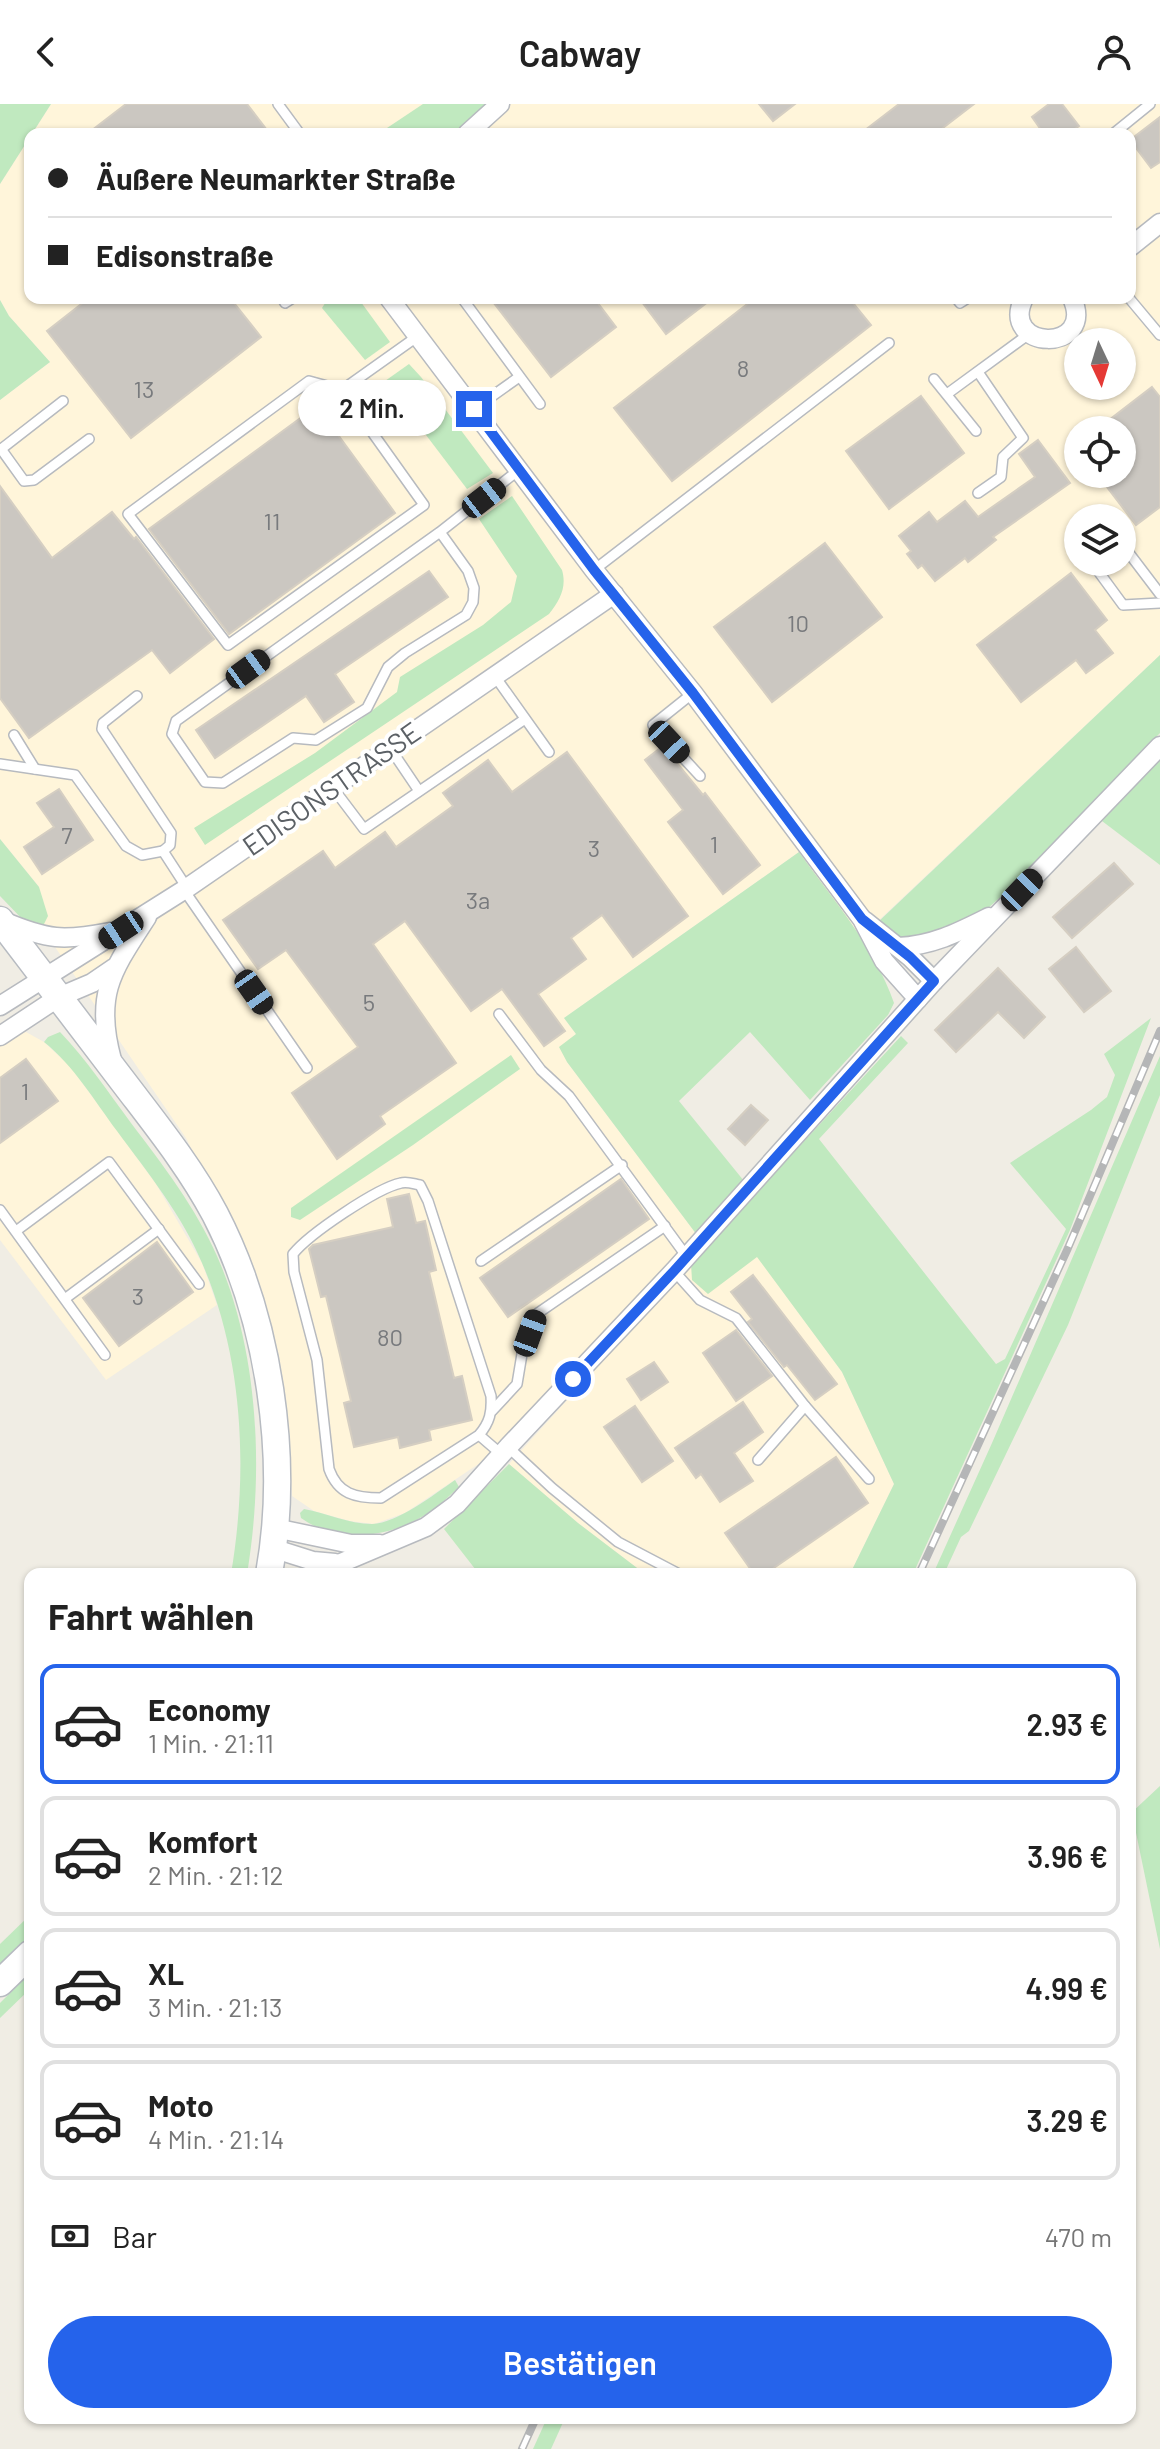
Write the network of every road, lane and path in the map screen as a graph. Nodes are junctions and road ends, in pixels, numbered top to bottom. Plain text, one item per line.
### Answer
1 (278, 104) edge
2 (500, 104) edge
3 (1150, 104) edge
4 (296, 128) edge
5 (474, 128) edge
6 (1120, 128) edge
7 (1160, 223) edge
8 (1136, 242) edge
9 (394, 304) edge
10 (466, 304) edge
11 (1023, 304) edge
12 (1073, 304) edge
13 (1134, 304) edge
14 (1029, 334) junction
15 (1160, 335) edge
16 (418, 336) junction
17 (889, 343) dead end
18 (978, 372) junction
19 (519, 377) junction
20 (934, 379) dead end
21 (342, 390) junction
22 (947, 394) junction
23 (63, 401) dead end
24 (540, 404) dead end
25 (474, 409) junction
26 (976, 431) dead end
27 (89, 439) dead end
28 (0, 450) edge
29 (520, 469) junction
30 (978, 493) dead end
31 (440, 532) junction
32 (1136, 562) edge
33 (594, 570) junction
34 (1102, 576) edge
35 (614, 594) junction
36 (1160, 594) edge
37 (1160, 603) edge
38 (494, 675) junction
39 (693, 693) junction
40 (137, 696) dead end
41 (525, 719) junction
42 (14, 735) dead end
43 (1160, 746) edge
44 (390, 748) junction
45 (549, 752) dead end
46 (0, 764) edge
47 (35, 769) junction
48 (700, 776) dead end
49 (333, 788) junction
50 (419, 791) junction
51 (163, 851) junction
52 (185, 889) junction
53 (150, 911) junction
54 (1002, 911) junction
55 (862, 919) junction
56 (0, 920) edge
57 (121, 930) junction
58 (896, 944) junction
59 (116, 966) junction
60 (934, 981) junction
61 (52, 988) junction
62 (918, 999) junction
63 (0, 1006) edge
64 (499, 1014) dead end
65 (0, 1036) edge
66 (307, 1068) dead end
67 (116, 1071) junction
68 (622, 1165) junction
69 (0, 1210) edge
70 (665, 1226) junction
71 (159, 1229) junction
72 (16, 1231) junction
73 (687, 1257) junction
74 (481, 1261) dead end
75 (674, 1271) junction
76 (199, 1284) dead end
77 (66, 1298) junction
78 (105, 1355) dead end
79 (805, 1406) junction
80 (492, 1411) junction
81 (479, 1435) junction
82 (504, 1450) junction
83 (758, 1460) dead end
84 (869, 1479) dead end
85 (382, 1544) junction
86 (272, 1550) edge
87 (340, 1563) junction
88 (329, 1568) edge
89 (668, 1568) edge
90 (24, 1960) edge
91 (0, 1983) edge

1 - 4 lane
2 - 5 street
3 - 6 lane
7 - 8 street
9 - 16 street
10 - 19 lane
11 - 14 street
12 - 14 street
13 - 15 lane
14 - 18 lane
16 - 21 lane
16 - 25 street
17 - 33 lane
18 - 22 lane
18 - 30 lane
19 - 24 lane
19 - 25 lane
20 - 22 lane
21 - 21 lane
22 - 26 lane
23 - 28 lane
25 - 29 street
27 - 28 lane
29 - 31 lane
29 - 33 street
31 - 31 lane
32 - 36 lane
33 - 35 street
34 - 37 lane
35 - 38 street, EDISONSTRASSE
35 - 39 street
38 - 41 lane
38 - 44 street, EDISONSTRASSE
39 - 48 lane
39 - 55 street
40 - 51 lane
41 - 45 lane
41 - 50 lane
42 - 47 lane
43 - 54 street
44 - 49 street, EDISONSTRASSE
44 - 50 lane
46 - 47 lane
47 - 51 lane
49 - 50 lane
49 - 52 street, EDISONSTRASSE
51 - 52 lane
52 - 53 street, EDISONSTRASSE
52 - 66 lane
53 - 57 street, EDISONSTRASSE
53 - 59 street
54 - 58 street
54 - 60 street
55 - 58 street
55 - 62 street
56 - 57 street
56 - 61 main road
57 - 61 street, EDISONSTRASSE
58 - 60 street
59 - 61 street
59 - 67 street
60 - 62 street
61 - 63 street
61 - 65 street
61 - 67 main road
62 - 73 street
64 - 68 lane
67 - 86 main road
68 - 70 lane
68 - 74 lane
69 - 72 lane
70 - 73 lane
70 - 80 lane
71 - 72 lane
71 - 76 lane
71 - 77 lane
72 - 77 lane
73 - 75 street
75 - 79 lane
75 - 82 street
77 - 78 lane
79 - 83 lane
79 - 84 lane
80 - 81 lane
80 - 81 lane
81 - 82 lane
82 - 85 street
82 - 89 lane
85 - 86 street
85 - 87 street
86 - 87 street
87 - 88 street
90 - 91 main road

